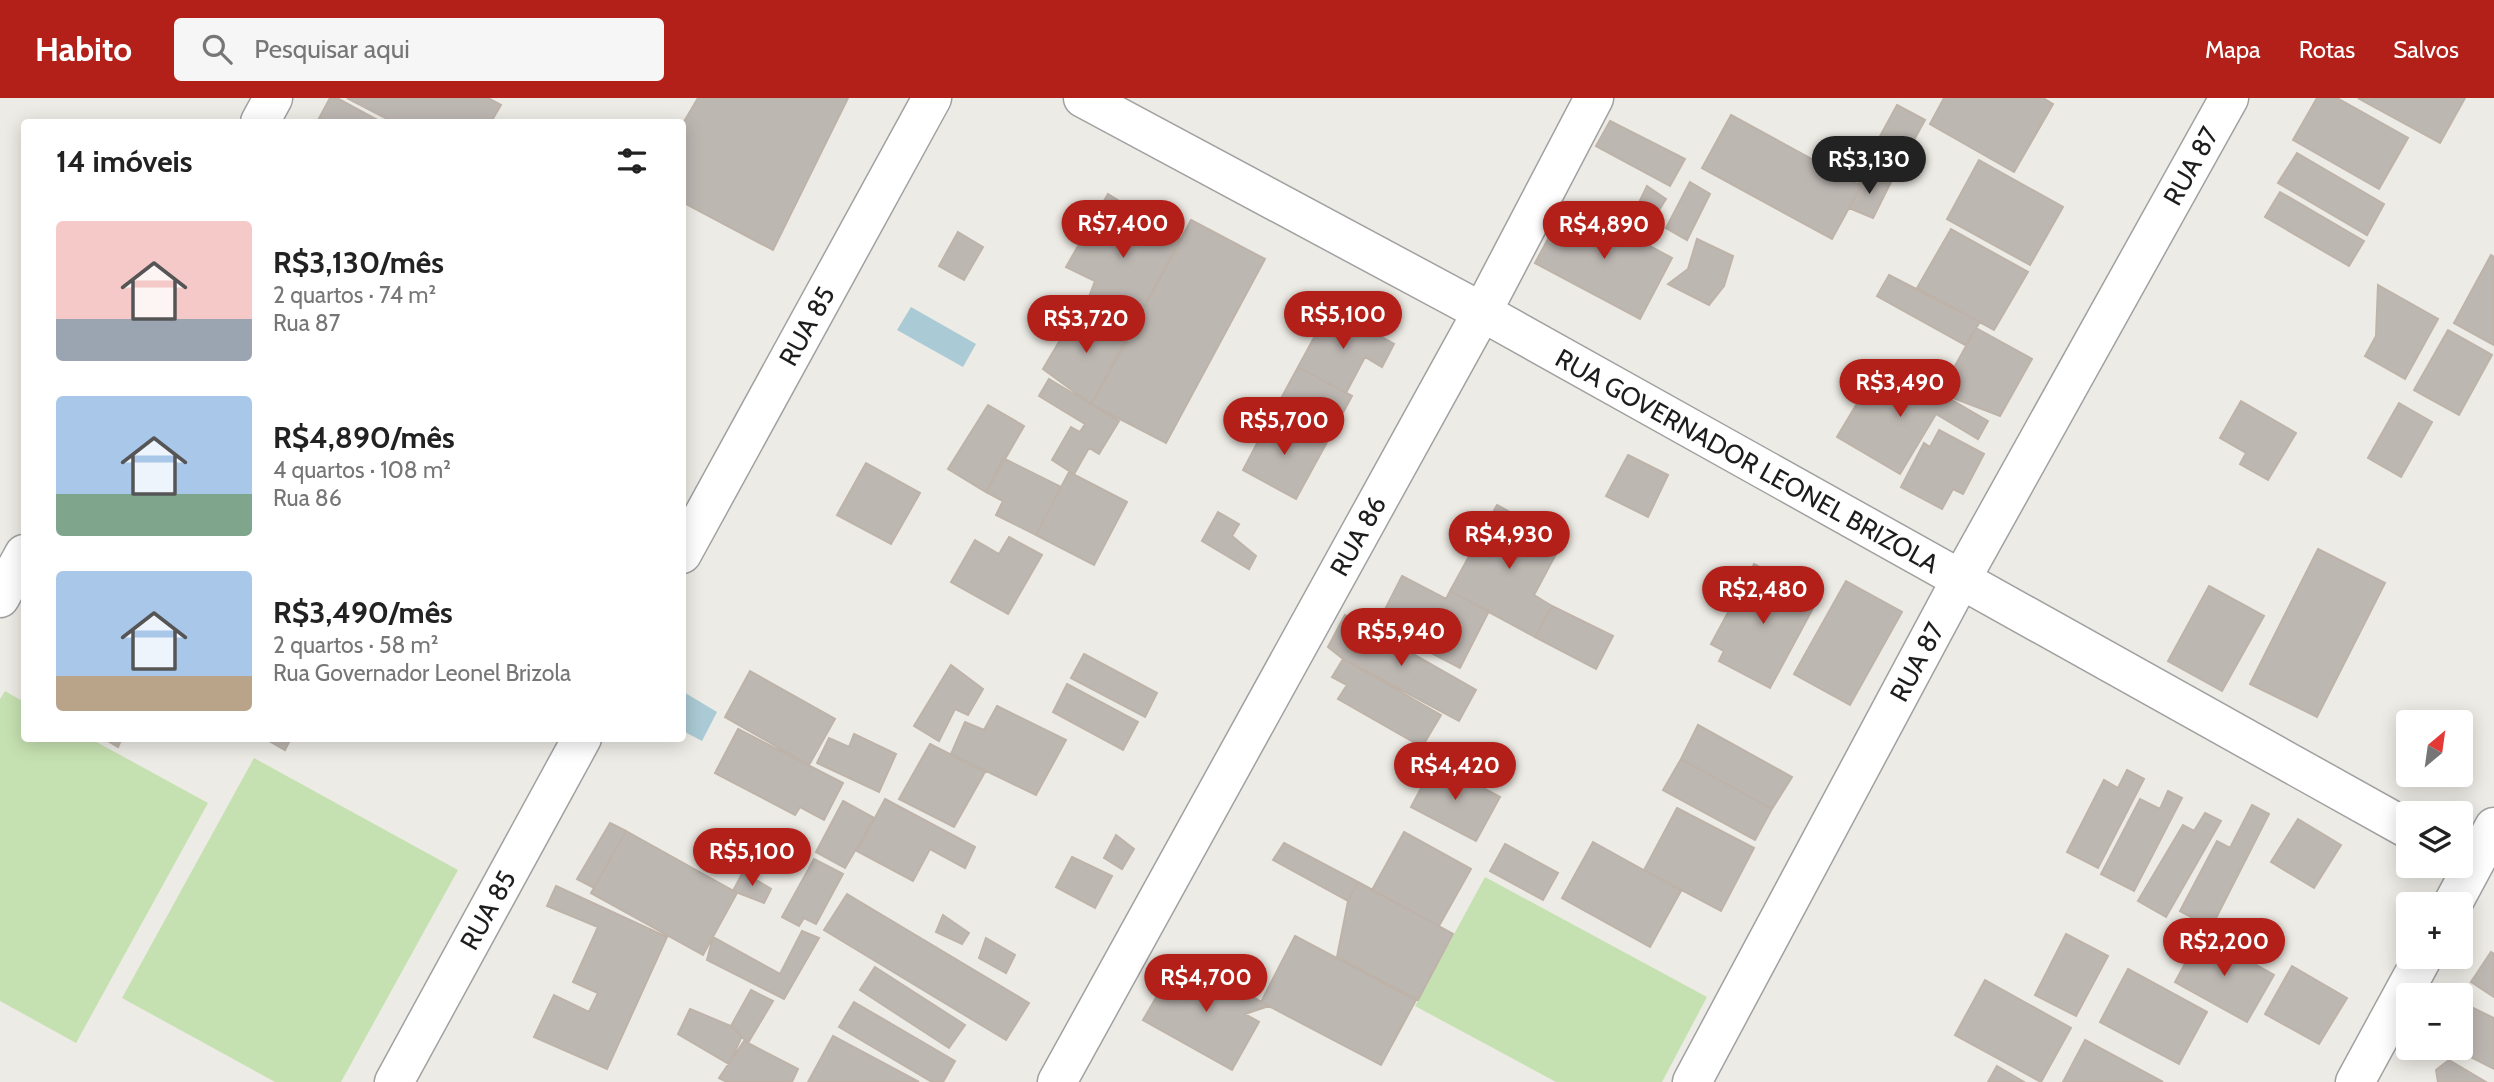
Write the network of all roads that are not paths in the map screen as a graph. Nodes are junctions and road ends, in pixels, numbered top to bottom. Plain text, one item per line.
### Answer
1 (273, 98) edge
2 (932, 98) edge
3 (1083, 98) edge
4 (1594, 98) edge
5 (2229, 98) edge
6 (262, 119) edge
7 (1482, 312) junction
8 (686, 547) edge
9 (21, 560) edge
10 (1960, 581) junction
11 (0, 598) edge
12 (580, 742) edge
13 (2396, 822) edge
14 (2494, 827) edge
15 (2476, 867) edge
16 (2460, 892) edge
17 (2416, 969) edge
18 (394, 1082) edge
19 (1056, 1082) edge
20 (1692, 1082) edge
21 (2355, 1082) edge

1 - 6 street
2 - 8 street, RUA 85
3 - 7 street, RUA GOVERNADOR LEONEL BRIZOLA
4 - 7 street, RUA 86
5 - 10 street, RUA 87
7 - 10 street, RUA GOVERNADOR LEONEL BRIZOLA
7 - 19 street, RUA 86
9 - 11 street
10 - 13 street, RUA GOVERNADOR LEONEL BRIZOLA
10 - 20 street, RUA 87
12 - 18 street, RUA 85
14 - 15 street
15 - 16 street
17 - 21 street

